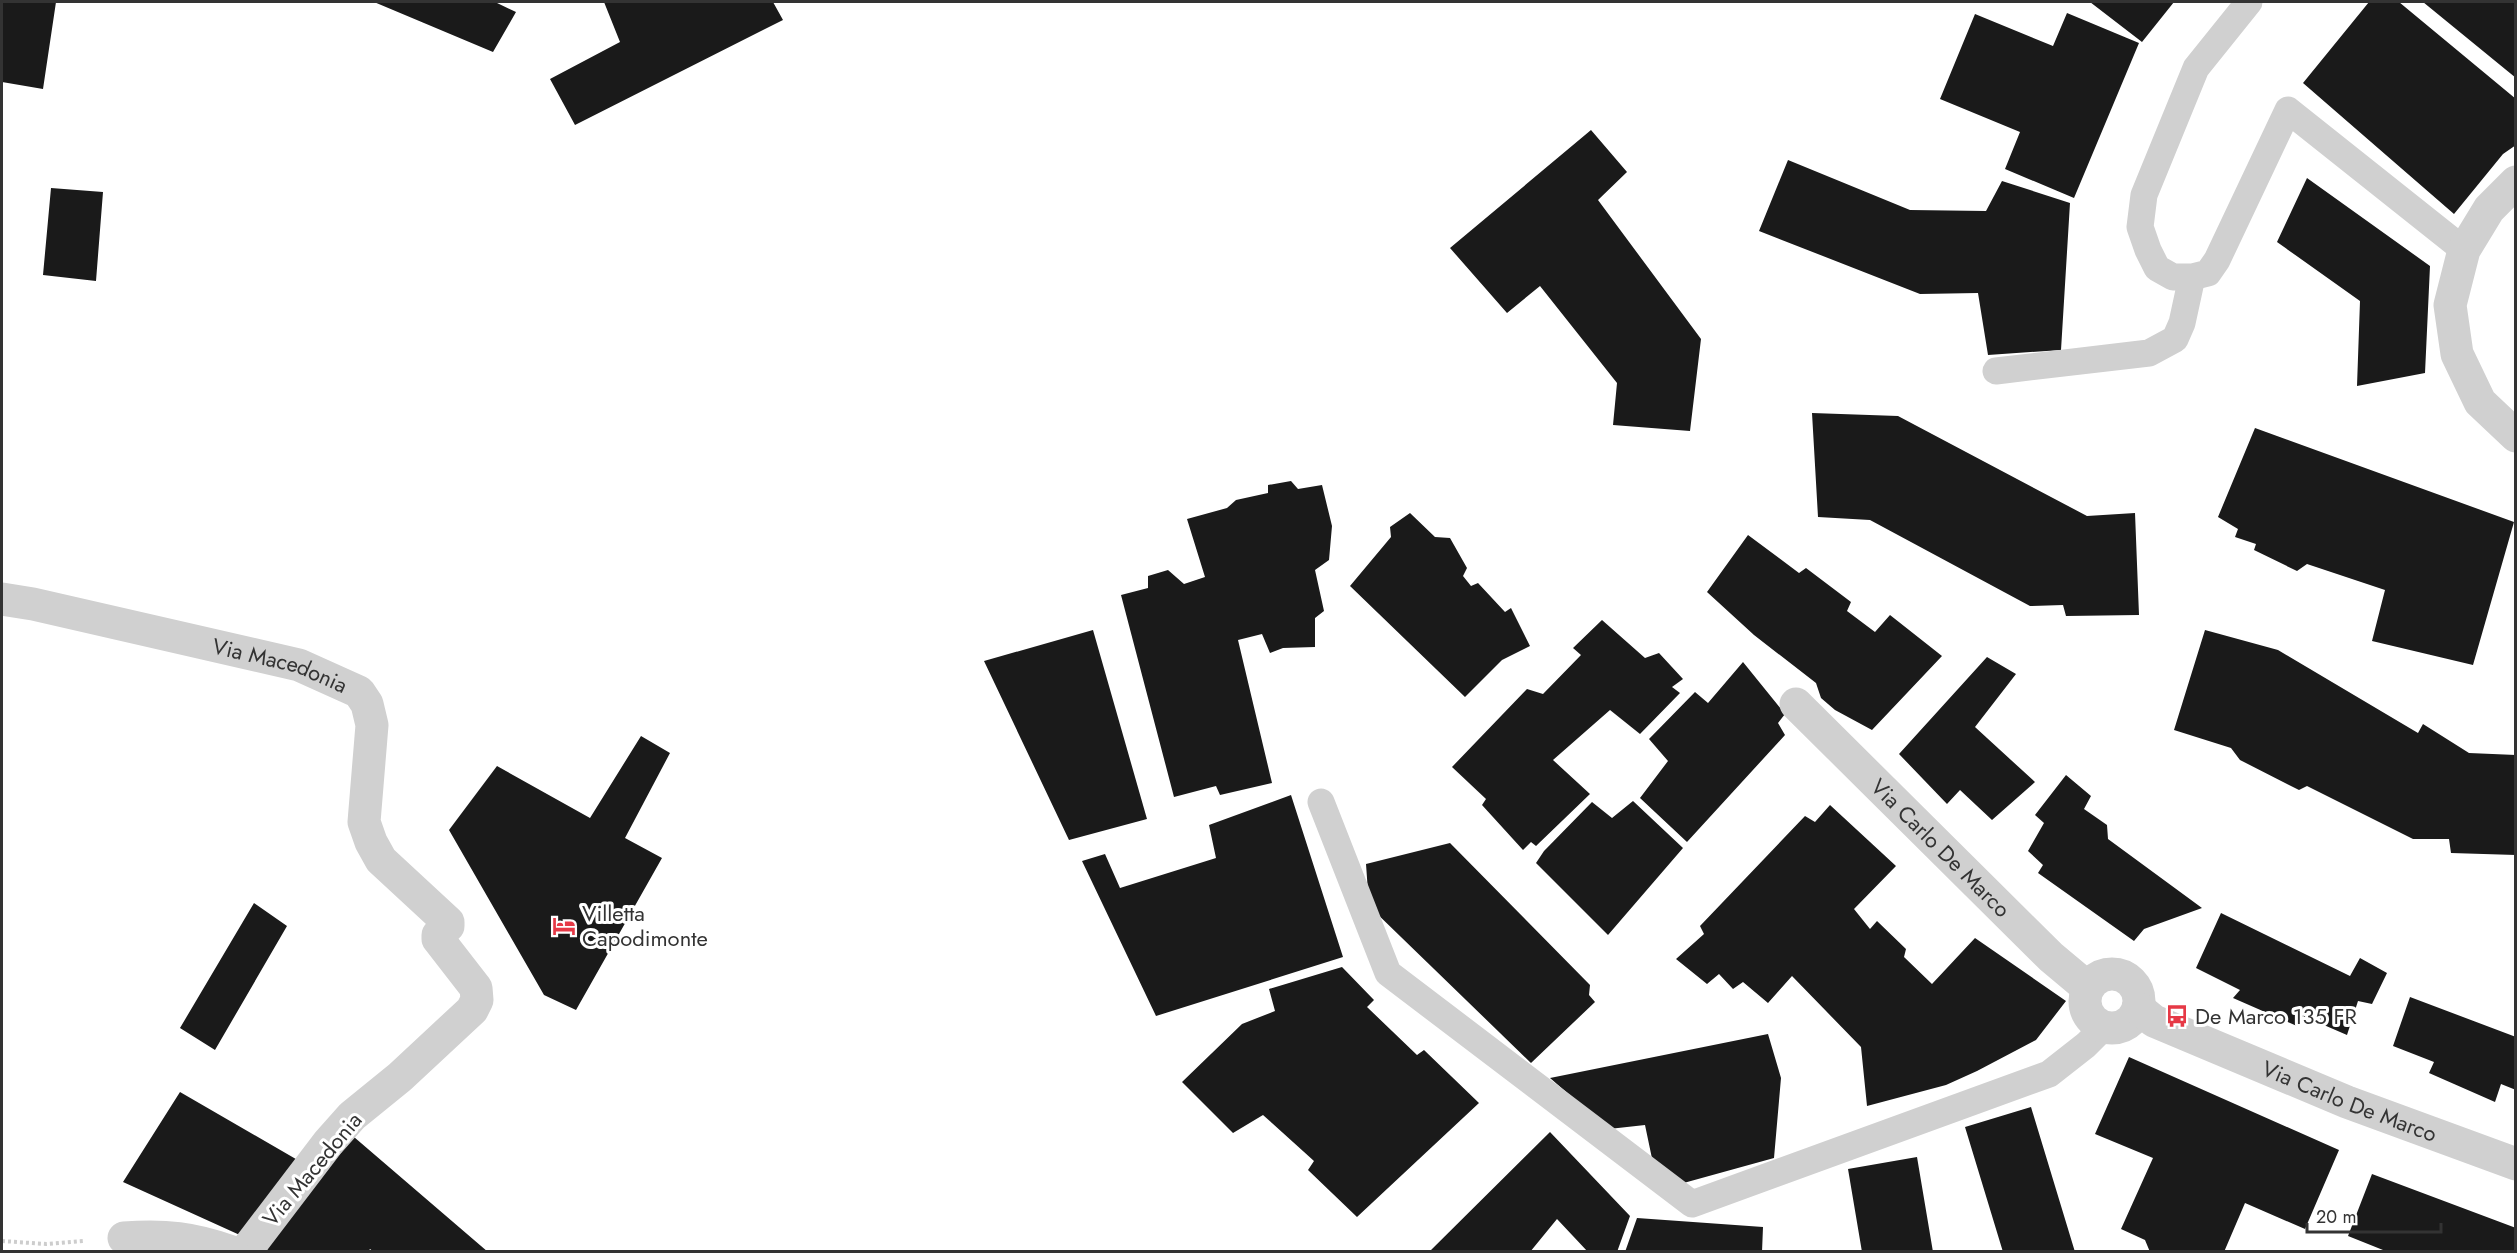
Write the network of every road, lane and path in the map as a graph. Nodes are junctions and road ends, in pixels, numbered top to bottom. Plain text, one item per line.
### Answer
1 (2249, 2) edge
2 (2516, 182) edge
3 (2464, 250) junction
4 (2192, 277) junction
5 (1996, 371) dead end
6 (2516, 436) edge
7 (2, 599) edge
8 (1796, 704) dead end
9 (1321, 802) dead end
10 (2088, 988) junction
11 (2132, 1019) junction
12 (2516, 1164) edge
13 (124, 1238) joint
14 (2, 1241) edge
15 (232, 1251) edge
16 (245, 1251) edge

1 - 4 lane
2 - 3 street
3 - 4 lane
3 - 6 street
4 - 5 lane
7 - 16 street, Via Macedonia
8 - 10 street, Via Carlo De Marco
9 - 11 lane
10 - 11 street
10 - 11 street
11 - 12 street, Via Carlo De Marco
13 - 14 path
13 - 15 street

